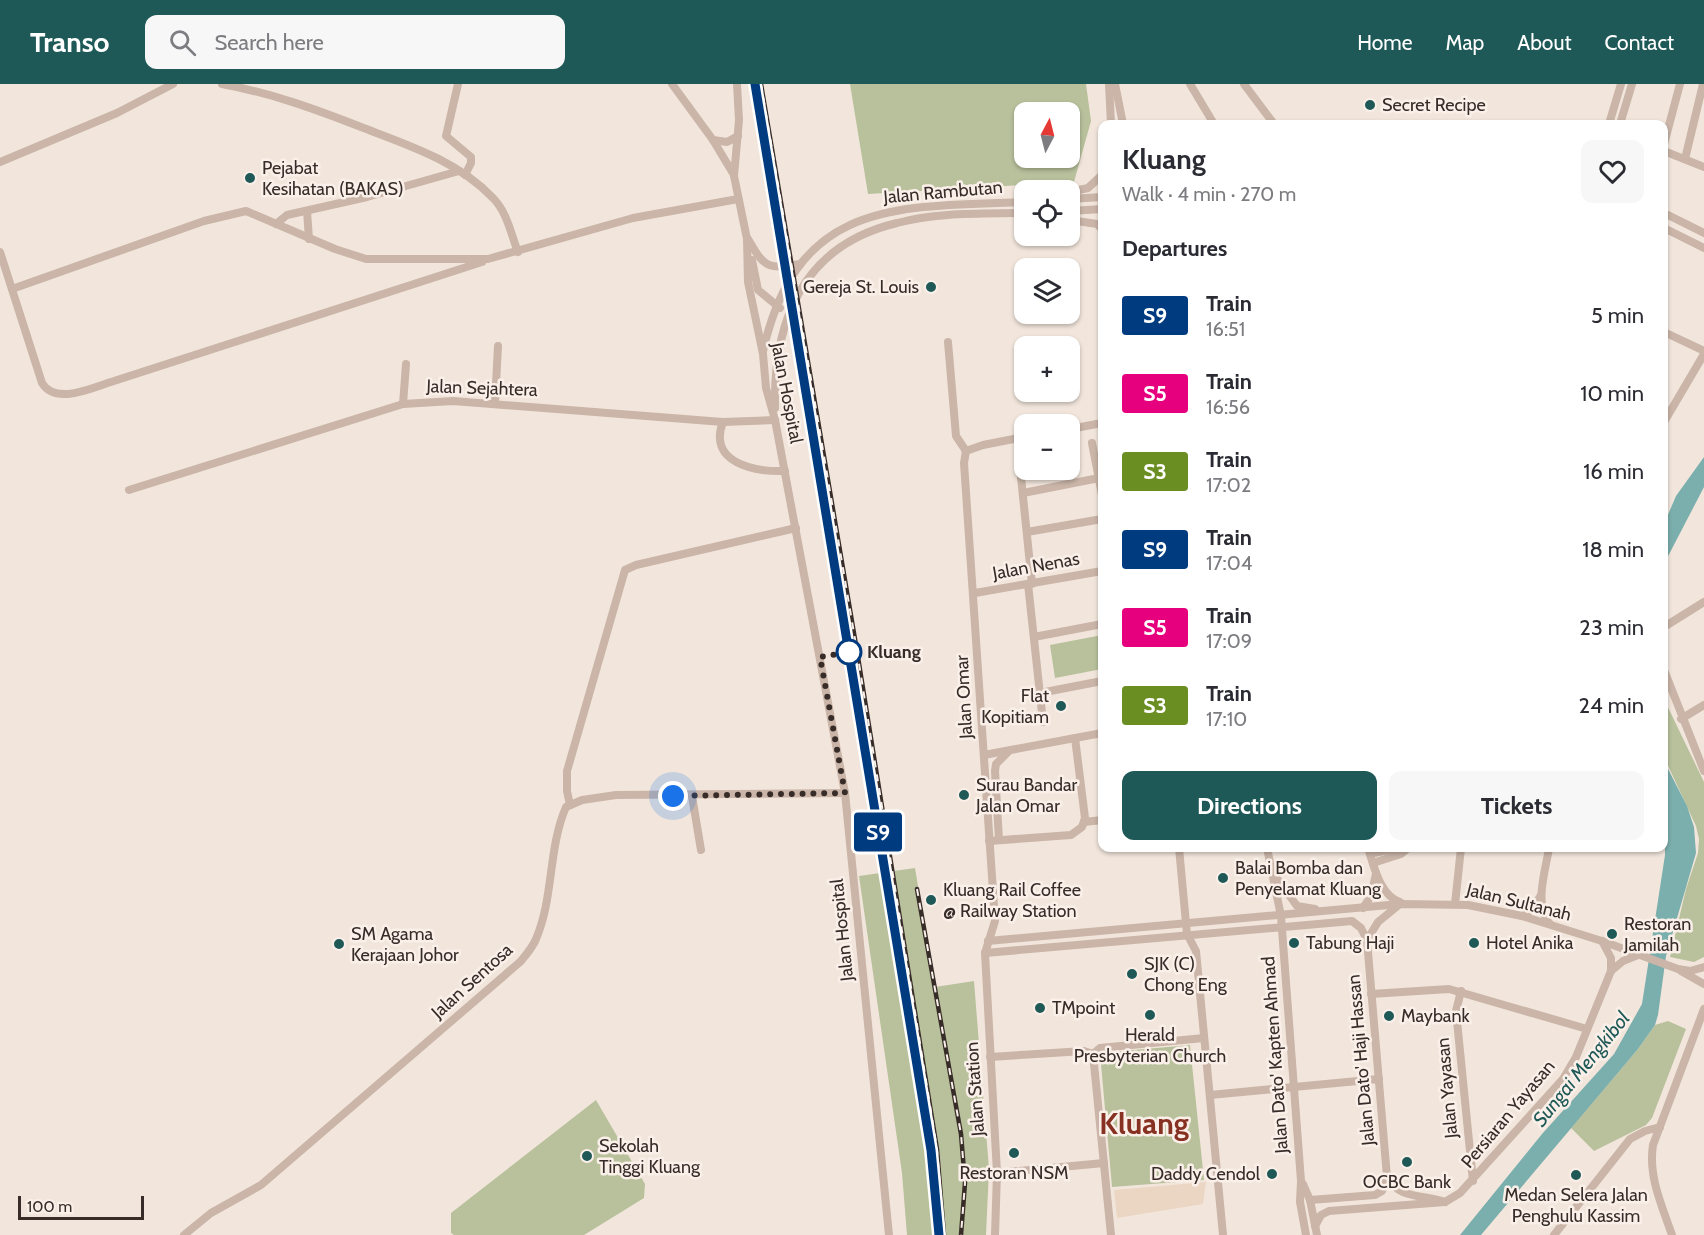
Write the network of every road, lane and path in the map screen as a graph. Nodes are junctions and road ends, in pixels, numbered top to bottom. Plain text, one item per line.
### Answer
1 (173, 84) edge
2 (222, 84) edge
3 (458, 84) edge
4 (672, 84) edge
5 (737, 84) edge
6 (1109, 84) edge
7 (1115, 84) edge
8 (1190, 84) edge
9 (1244, 84) edge
10 (1621, 84) edge
11 (1632, 84) edge
12 (1680, 84) edge
13 (1703, 84) edge
14 (1111, 120) edge
15 (1122, 120) edge
16 (1212, 120) edge
17 (1271, 120) edge
18 (1610, 120) edge
19 (1621, 120) edge
20 (1668, 129) edge
21 (738, 136) junction
22 (713, 140) junction
23 (1668, 153) edge
24 (1685, 159) junction
25 (0, 162) edge
26 (1704, 167) edge
27 (462, 173) junction
28 (734, 176) junction
29 (1098, 179) edge
30 (1080, 190) edge
31 (1098, 197) edge
32 (1080, 198) edge
33 (738, 199) junction
34 (1014, 203) edge
35 (1098, 209) edge
36 (1080, 210) edge
37 (307, 211) junction
38 (1014, 213) edge
39 (1668, 215) edge
40 (1080, 221) edge
41 (276, 224) junction
42 (1098, 225) edge
43 (1668, 230) edge
44 (1704, 233) edge
45 (309, 239) junction
46 (747, 239) junction
47 (1704, 248) edge
48 (0, 252) edge
49 (518, 252) junction
50 (488, 259) junction
51 (800, 264) junction
52 (12, 289) junction
53 (775, 306) junction
54 (788, 312) junction
55 (1668, 334) edge
56 (948, 342) dead end
57 (498, 346) dead end
58 (1704, 352) edge
59 (763, 354) junction
60 (406, 364) dead end
61 (403, 404) junction
62 (495, 404) junction
63 (1668, 415) edge
64 (776, 420) junction
65 (723, 422) junction
66 (1098, 424) edge
67 (1080, 427) edge
68 (1014, 439) edge
69 (1092, 442) dead end
70 (966, 451) junction
71 (785, 471) junction
72 (1098, 473) edge
73 (1098, 478) edge
74 (1022, 480) edge
75 (129, 490) dead end
76 (1023, 493) junction
77 (1098, 520) edge
78 (796, 528) junction
79 (1027, 532) junction
80 (1098, 572) edge
81 (1030, 584) junction
82 (975, 593) junction
83 (1704, 602) edge
84 (1668, 624) edge
85 (1098, 625) edge
86 (1034, 637) junction
87 (1098, 682) edge
88 (1668, 691) edge
89 (1040, 693) junction
90 (1704, 705) edge
91 (1681, 718) junction
92 (1043, 722) dead end
93 (1098, 734) edge
94 (1075, 738) junction
95 (1010, 751) junction
96 (984, 755) junction
97 (1704, 771) edge
98 (845, 793) junction
99 (692, 796) junction
100 (570, 805) junction
101 (1098, 820) edge
102 (1084, 822) junction
103 (999, 840) junction
104 (989, 841) junction
105 (700, 850) dead end
106 (1179, 852) edge
107 (1268, 852) edge
108 (1403, 852) edge
109 (1461, 852) edge
110 (1548, 852) edge
111 (1370, 855) edge
112 (1275, 874) junction
113 (1376, 874) junction
114 (1542, 891) junction
115 (1404, 904) junction
116 (1455, 904) junction
117 (1363, 908) junction
118 (1332, 911) junction
119 (1522, 916) junction
120 (1281, 921) junction
121 (1204, 922) junction
122 (1186, 924) junction
123 (1550, 924) junction
124 (1204, 933) junction
125 (1187, 934) junction
126 (1367, 940) junction
127 (988, 941) junction
128 (1602, 941) junction
129 (1196, 951) junction
130 (984, 953) junction
131 (1638, 955) junction
132 (1704, 967) edge
133 (1678, 969) junction
134 (1611, 971) junction
135 (1704, 984) edge
136 (1461, 991) junction
137 (1371, 994) junction
138 (1704, 1009) edge
139 (1701, 1024) edge
140 (1587, 1029) junction
141 (1204, 1038) junction
142 (1093, 1054) junction
143 (990, 1058) junction
144 (1379, 1079) junction
145 (1293, 1087) junction
146 (1210, 1095) junction
147 (1660, 1127) junction
148 (1104, 1163) junction
149 (997, 1173) junction
150 (1387, 1178) junction
151 (1301, 1181) junction
152 (1473, 1181) junction
153 (1310, 1200) junction
154 (1445, 1202) junction
155 (1316, 1231) edge
156 (184, 1235) edge
157 (889, 1235) edge
158 (996, 1235) edge
159 (1111, 1235) edge
160 (1223, 1235) edge
161 (1306, 1235) edge
162 (1554, 1235) edge
163 (1672, 1235) edge

1 - 25 street
2 - 27 street
3 - 27 street
4 - 22 street
5 - 21 street
6 - 14 street
7 - 15 street
8 - 16 street
9 - 17 street
10 - 18 street
11 - 19 street
12 - 20 street
13 - 24 street
21 - 22 street
21 - 28 street
22 - 28 street
23 - 24 street
24 - 26 street
27 - 37 street
27 - 49 street
28 - 33 street, Jalan Hospital
29 - 30 street
31 - 32 street
33 - 46 street, Jalan Hospital
33 - 49 street
34 - 51 street, Jalan Rambutan
35 - 36 street
37 - 41 street
37 - 45 street
38 - 54 street, Jalan Rambutan
39 - 44 street
40 - 42 street
41 - 45 street
41 - 52 street
43 - 47 street
45 - 50 street
46 - 51 street
46 - 53 street
46 - 59 street, Jalan Hospital
48 - 52 street
49 - 50 street
50 - 52 street
51 - 53 street, Jalan Rambutan
53 - 54 street
53 - 59 street, Jalan Rambutan
54 - 64 street, Jalan Rambutan
55 - 58 street
56 - 70 street
57 - 62 street
58 - 63 street
59 - 64 street, Jalan Hospital
60 - 61 street
61 - 62 street, Jalan Sejahtera
61 - 75 street, Jalan Sejahtera
62 - 65 street, Jalan Sejahtera
64 - 65 street, Jalan Sejahtera
64 - 71 street, Jalan Hospital
65 - 71 street
66 - 67 street
68 - 70 street
69 - 72 street
70 - 82 street, Jalan Omar
71 - 78 street, Jalan Hospital
73 - 76 street
74 - 76 street
76 - 79 street
77 - 79 street
78 - 98 street, Jalan Hospital
78 - 100 street
79 - 81 street
80 - 81 street, Jalan Nenas
81 - 82 street, Jalan Nenas
81 - 86 street
82 - 96 street, Jalan Omar
83 - 84 street
85 - 86 street
86 - 89 street
87 - 89 street
88 - 91 street
89 - 92 street
90 - 91 street
91 - 97 street
93 - 94 street
94 - 95 street
94 - 102 street
95 - 96 street
95 - 103 street
96 - 104 street, Jalan Omar
98 - 99 street
98 - 157 street, Jalan Hospital
99 - 100 street
99 - 105 street
100 - 156 street, Jalan Sentosa
101 - 102 street
102 - 103 street
103 - 104 street
104 - 127 street, Jalan Omar
106 - 122 street
107 - 112 street
108 - 111 street
109 - 116 street
110 - 114 street
111 - 113 street
112 - 118 street
112 - 120 street, Jalan Dato' Kapten Ahmad
113 - 115 street
113 - 117 street
114 - 119 street
114 - 123 street
115 - 116 street, Jalan Sultanah
115 - 117 street, Jalan Sultanah
115 - 126 street
116 - 119 street, Jalan Sultanah
117 - 118 street, Jalan Sultanah
118 - 120 street, Jalan Sultanah
119 - 123 street, Jalan Sultanah
120 - 121 street, Jalan Sultanah
120 - 124 street, Jalan Sultanah
120 - 126 street, Jalan Sultanah
120 - 145 street, Jalan Dato' Kapten Ahmad
121 - 122 street, Jalan Sultanah
121 - 124 street
122 - 125 street
122 - 127 street, Jalan Sultanah
123 - 128 street, Jalan Sultanah
124 - 125 street, Jalan Sultanah
124 - 129 street
125 - 129 street
125 - 130 street, Jalan Sultanah
126 - 137 street, Jalan Dato' Haji Hassan
127 - 130 street, Jalan Station
128 - 131 street, Jalan Sultanah
128 - 134 street
129 - 141 street
130 - 143 street, Jalan Station
131 - 133 street, Jalan Sultanah
131 - 134 street
132 - 133 street, Jalan Sultanah
133 - 135 street, Jalan Sultanah
134 - 140 street, Persiaran Yayasan
136 - 137 street
136 - 140 street
136 - 152 street, Jalan Yayasan
137 - 144 street, Jalan Dato' Haji Hassan
138 - 139 street
139 - 147 street
140 - 152 street, Persiaran Yayasan
141 - 142 street
141 - 146 street
142 - 143 street
142 - 148 street
143 - 149 street, Jalan Station
144 - 145 street
144 - 150 street, Jalan Dato' Haji Hassan
145 - 146 street
145 - 151 street, Jalan Dato' Kapten Ahmad
146 - 160 street
147 - 162 street
147 - 163 street
148 - 149 street
148 - 159 street
149 - 158 street, Jalan Station
150 - 153 street
150 - 154 street
151 - 153 street, Jalan Dato' Kapten Ahmad
151 - 161 street, Jalan Dato' Kapten Ahmad
152 - 154 street, Persiaran Yayasan
153 - 155 street, Jalan Dato' Kapten Ahmad
154 - 155 street

